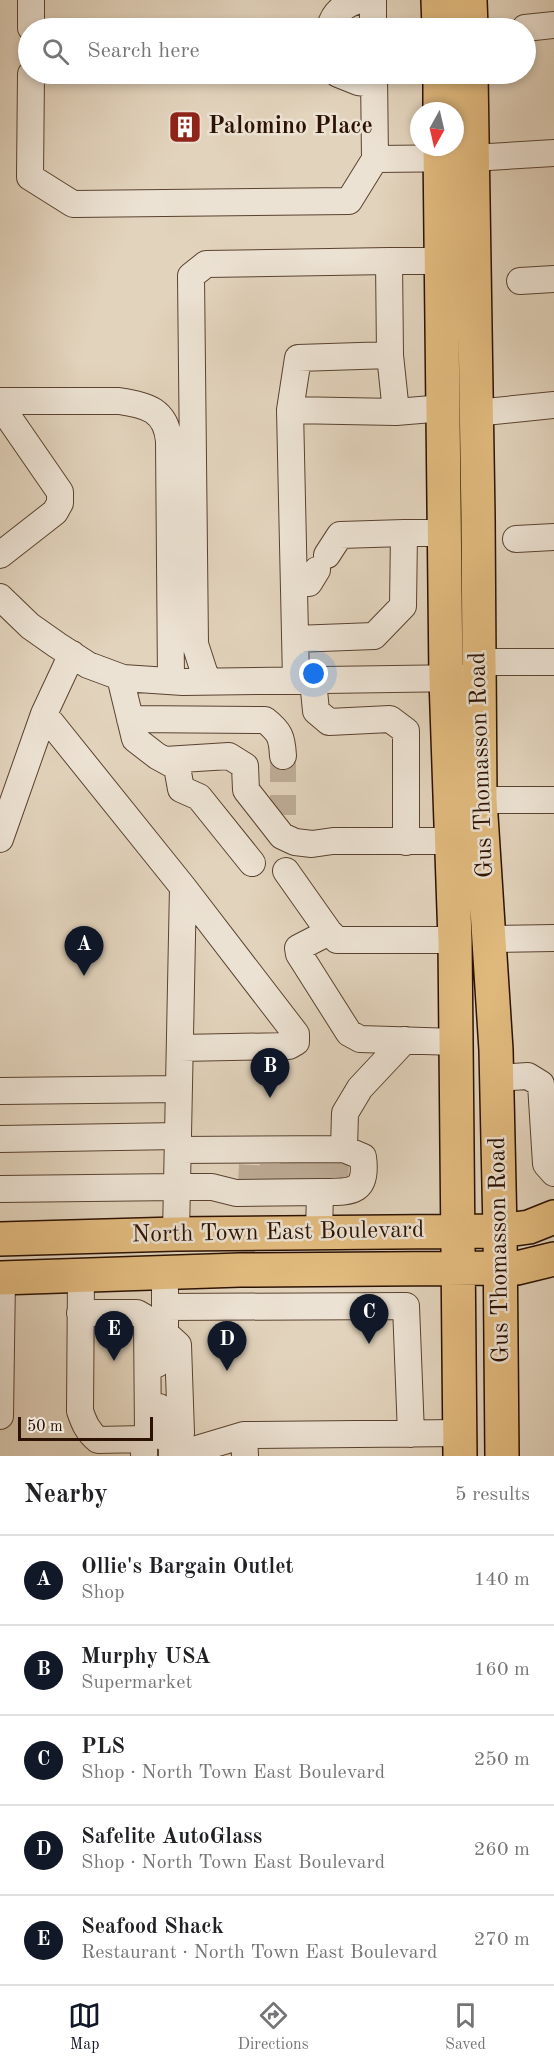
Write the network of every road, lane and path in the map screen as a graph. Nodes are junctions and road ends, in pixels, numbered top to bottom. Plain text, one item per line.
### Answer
1 (31, 0) edge
2 (360, 0) edge
3 (373, 0) edge
4 (438, 0) edge
5 (470, 0) edge
6 (31, 18) edge
7 (332, 18) edge
8 (374, 18) edge
9 (439, 18) edge
10 (471, 18) edge
11 (554, 25) edge
12 (536, 27) edge
13 (31, 84) edge
14 (374, 84) edge
15 (440, 84) edge
16 (468, 84) edge
17 (440, 102) edge
18 (464, 102) edge
19 (554, 153) edge
20 (464, 154) edge
21 (421, 156) edge
22 (451, 156) edge
23 (451, 156) edge
24 (375, 159) junction
25 (389, 261) junction
26 (441, 261) junction
27 (554, 279) edge
28 (520, 280) dead end
29 (390, 355) junction
30 (0, 403) edge
31 (554, 405) edge
32 (290, 411) junction
33 (460, 411) junction
34 (396, 412) junction
35 (404, 532) junction
36 (445, 533) junction
37 (554, 537) edge
38 (516, 539) dead end
39 (0, 555) edge
40 (294, 583) junction
41 (0, 597) edge
42 (295, 639) junction
43 (72, 654) junction
44 (554, 662) edge
45 (479, 670) junction
46 (120, 677) junction
47 (446, 679) junction
48 (304, 680) junction
49 (171, 681) junction
50 (207, 681) junction
51 (44, 714) junction
52 (130, 719) junction
53 (283, 756) tunnel mouth
54 (165, 760) junction
55 (480, 800) junction
56 (554, 800) edge
57 (0, 839) edge
58 (453, 841) junction
59 (406, 842) junction
60 (252, 863) dead end
61 (286, 871) dead end
62 (183, 887) junction
63 (329, 932) junction
64 (554, 938) edge
65 (490, 939) junction
66 (455, 940) junction
67 (405, 1040) junction
68 (456, 1041) junction
69 (180, 1048) junction
70 (547, 1076) edge
71 (497, 1078) junction
72 (179, 1089) junction
73 (0, 1091) edge
74 (0, 1139) edge
75 (178, 1143) junction
76 (213, 1150) junction
77 (551, 1166) edge
78 (297, 1172) junction
79 (178, 1187) junction
80 (212, 1187) junction
81 (0, 1189) edge
82 (554, 1217) edge
83 (457, 1231) junction
84 (500, 1231) junction
85 (319, 1233) junction
86 (176, 1234) junction
87 (0, 1239) edge
88 (554, 1259) edge
89 (501, 1268) junction
90 (356, 1269) junction
91 (457, 1269) junction
92 (249, 1270) junction
93 (165, 1273) junction
94 (81, 1276) junction
95 (1, 1278) edge
96 (250, 1306) junction
97 (358, 1306) junction
98 (165, 1307) junction
99 (80, 1313) junction
100 (0, 1416) edge
101 (411, 1434) junction
102 (245, 1445) edge
103 (460, 1445) edge
104 (144, 1448) edge
105 (180, 1452) edge
106 (502, 1456) edge

1 - 6 street
2 - 7 street
3 - 8 street
4 - 9 main road
5 - 10 main road
11 - 12 street
13 - 24 street
14 - 24 street
15 - 17 main road
16 - 18 main road, Gus Thomasson Road
19 - 20 street
21 - 24 street
22 - 26 main road, Gus Thomasson Road
23 - 33 main road, Gus Thomasson Road
25 - 26 street
25 - 29 street
25 - 50 street
26 - 33 main road, Gus Thomasson Road
27 - 28 street
29 - 32 street
29 - 34 street
30 - 39 street
30 - 49 street
31 - 33 street
32 - 34 street
32 - 40 street
33 - 34 street
33 - 36 main road, Gus Thomasson Road
33 - 45 main road, Gus Thomasson Road
35 - 36 street
35 - 40 street
35 - 42 street
36 - 47 main road, Gus Thomasson Road
37 - 38 street
40 - 42 street
41 - 43 street
42 - 48 street
43 - 46 street
43 - 51 street
44 - 45 street
45 - 47 street
45 - 55 main road, Gus Thomasson Road
46 - 49 street
46 - 52 street
47 - 48 street
47 - 58 main road, Gus Thomasson Road
48 - 50 street
48 - 59 street
49 - 50 street
51 - 57 street
51 - 62 street
52 - 53 street
52 - 54 street
54 - 59 street
54 - 60 street
55 - 56 street
55 - 65 main road, Gus Thomasson Road
58 - 59 street
58 - 66 main road, Gus Thomasson Road
61 - 63 street
62 - 69 street
62 - 69 street
63 - 66 street
63 - 67 street
64 - 65 street
65 - 66 main road
65 - 71 main road, Gus Thomasson Road
66 - 68 main road, Gus Thomasson Road
67 - 68 street
67 - 78 street
68 - 83 main road, Gus Thomasson Road
69 - 72 street
70 - 71 street
70 - 77 street
71 - 84 main road, Gus Thomasson Road
72 - 73 street
72 - 75 street
74 - 75 street
75 - 76 street
75 - 79 street
76 - 78 street
76 - 80 street
78 - 80 street
78 - 85 street
79 - 80 street
79 - 81 street
79 - 86 street
82 - 84 main road, North Town East Boulevard
83 - 84 main road, North Town East Boulevard
83 - 85 main road, North Town East Boulevard
83 - 91 main road, Gus Thomasson Road
84 - 89 main road, Gus Thomasson Road
85 - 86 main road, North Town East Boulevard
86 - 87 main road, North Town East Boulevard
86 - 93 main road
88 - 89 main road, North Town East Boulevard
89 - 91 main road, North Town East Boulevard
89 - 106 main road, Gus Thomasson Road
90 - 91 main road, North Town East Boulevard
90 - 92 main road, North Town East Boulevard
90 - 97 street
91 - 103 main road, Gus Thomasson Road
92 - 93 main road, North Town East Boulevard
92 - 96 street
93 - 94 main road, North Town East Boulevard
93 - 98 street
94 - 95 main road, North Town East Boulevard
94 - 99 street
95 - 100 street
96 - 97 street
96 - 98 street
97 - 101 street
98 - 105 street
99 - 104 street
99 - 104 street
101 - 102 street
101 - 103 street
102 - 105 street

